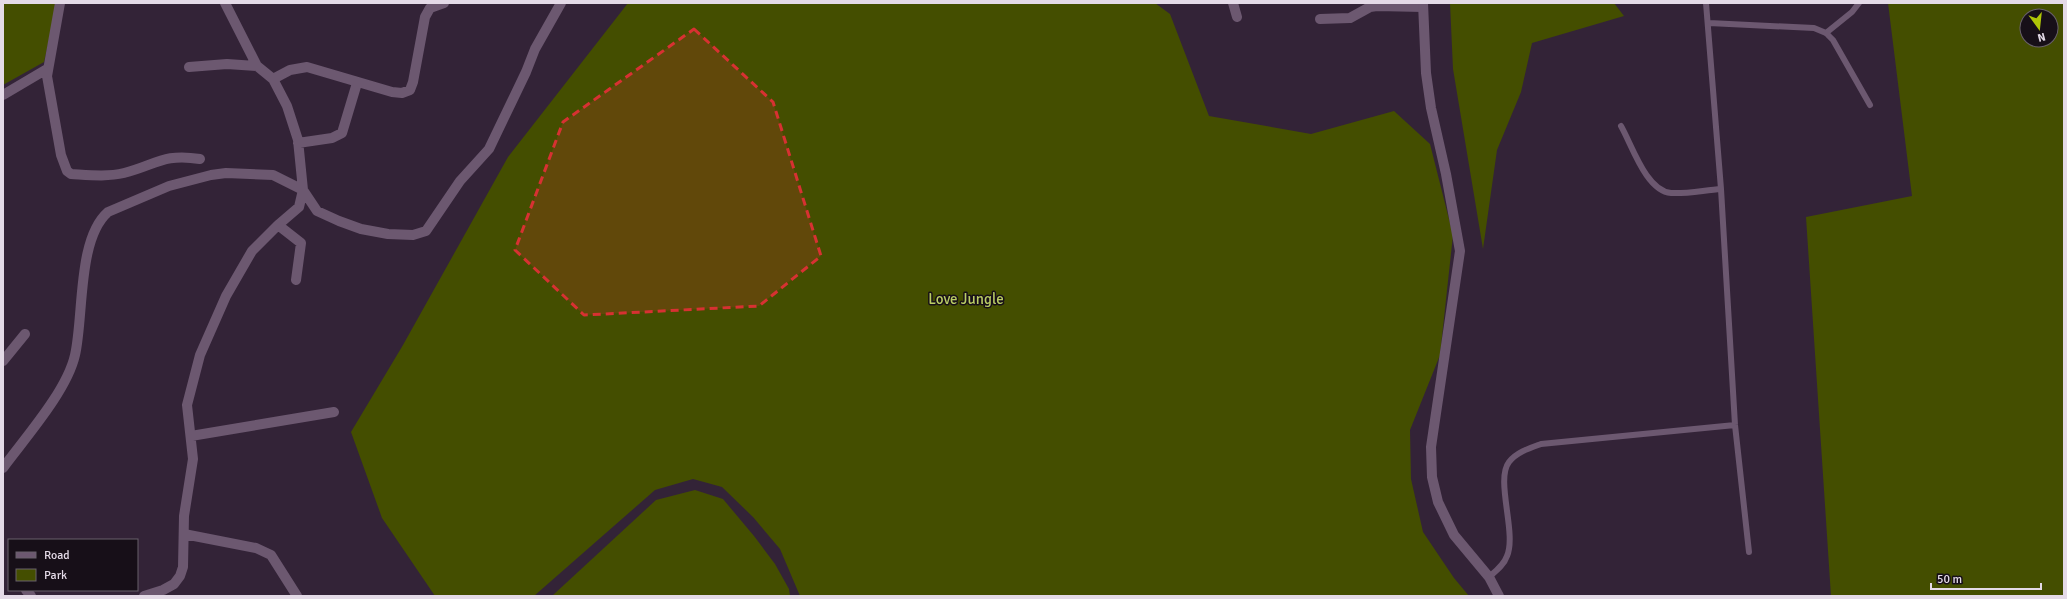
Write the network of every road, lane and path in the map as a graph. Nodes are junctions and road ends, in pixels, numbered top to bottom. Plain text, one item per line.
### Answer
1 (60, 3) edge
2 (225, 3) edge
3 (444, 3) edge
4 (561, 3) edge
5 (1233, 3) edge
6 (1706, 3) edge
7 (1859, 3) edge
8 (1423, 5) edge
9 (1237, 17) dead end
10 (1320, 19) dead end
11 (1709, 23) junction
12 (1826, 33) junction
13 (257, 66) junction
14 (190, 67) dead end
15 (47, 70) junction
16 (273, 79) junction
17 (357, 83) junction
18 (3, 95) edge
19 (1870, 105) dead end
20 (1621, 126) dead end
21 (298, 143) junction
22 (200, 159) dead end
23 (1721, 189) junction
24 (303, 190) junction
25 (278, 225) junction
26 (296, 280) dead end
27 (25, 334) dead end
28 (3, 361) edge
29 (334, 412) dead end
30 (1735, 424) junction
31 (191, 436) junction
32 (3, 468) edge
33 (184, 534) junction
34 (1749, 552) dead end
35 (1489, 577) junction
36 (144, 596) edge
37 (298, 596) edge
38 (1499, 596) edge

1 - 15 street
2 - 13 street
3 - 17 street
4 - 24 street
5 - 9 street
6 - 11 lane
7 - 12 lane
8 - 10 street
8 - 35 street
11 - 12 lane
11 - 23 lane
12 - 19 lane
13 - 14 street
13 - 16 street
15 - 18 street
15 - 22 street
16 - 17 street
16 - 21 street
17 - 21 street
20 - 23 lane
21 - 24 street
23 - 30 lane
24 - 25 street
24 - 32 street
25 - 26 street
25 - 31 street
27 - 28 street
29 - 31 street
30 - 34 lane
30 - 35 lane
31 - 33 street
33 - 36 street
33 - 37 street
35 - 38 street

